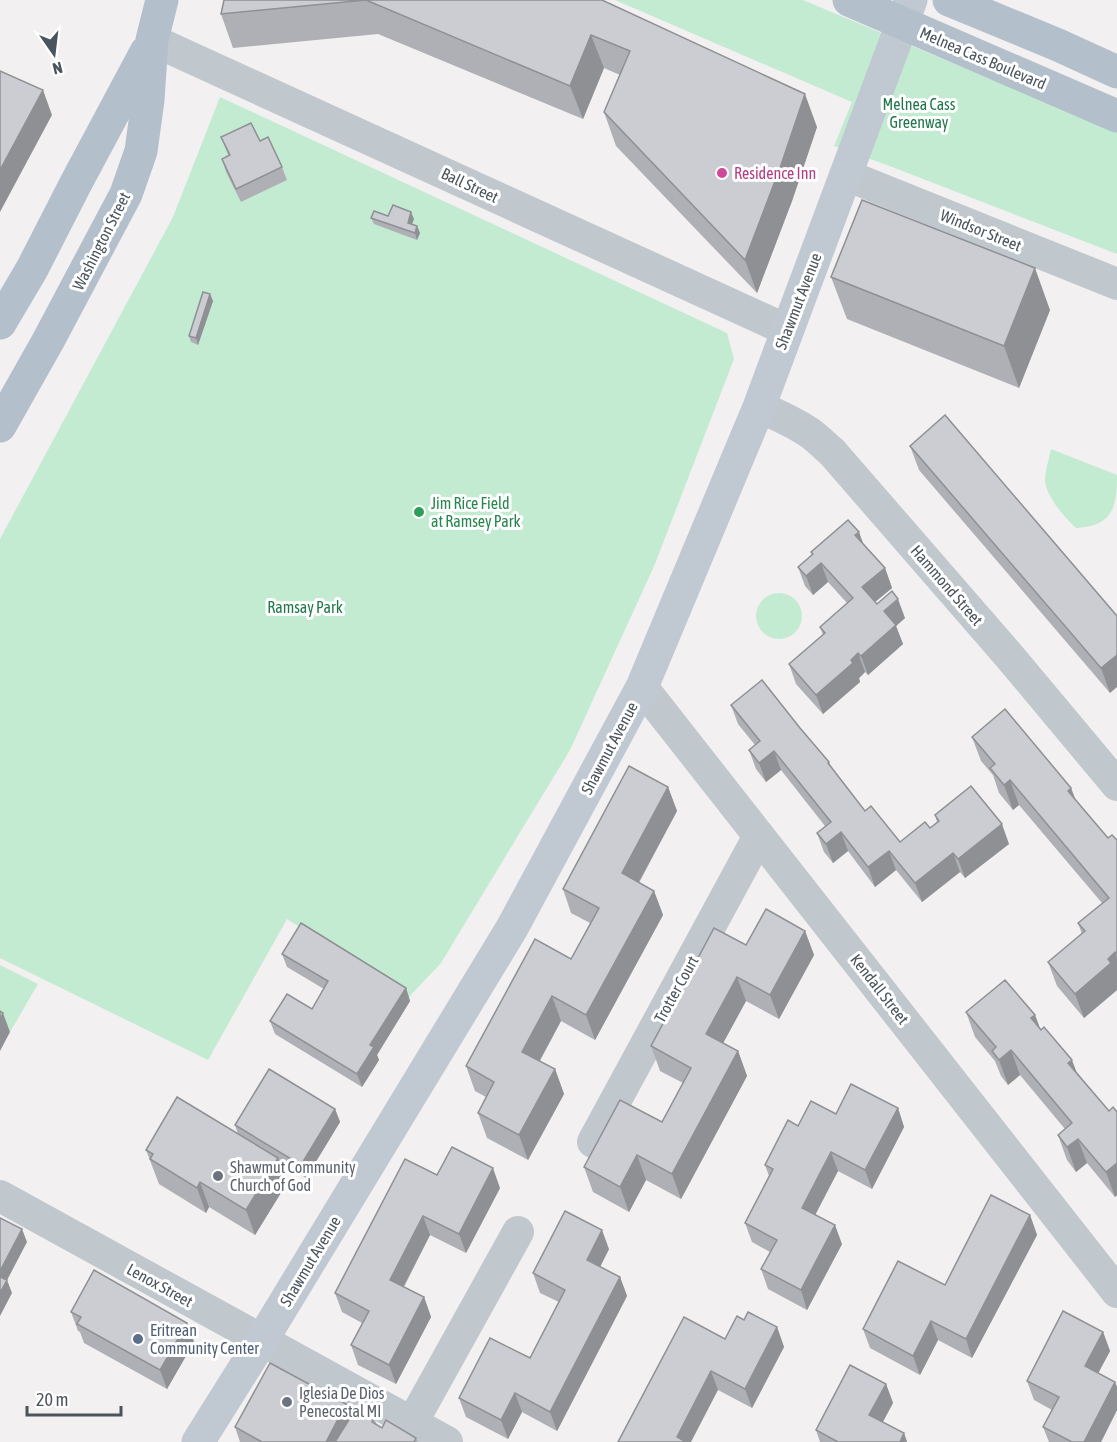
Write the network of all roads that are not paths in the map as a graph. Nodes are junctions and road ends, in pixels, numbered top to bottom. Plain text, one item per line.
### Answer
1 (162, 0) edge
2 (849, 0) edge
3 (949, 0) edge
4 (907, 12) edge
5 (152, 40) junction
6 (1117, 72) edge
7 (1117, 116) edge
8 (846, 175) junction
9 (1117, 284) edge
10 (0, 323) edge
11 (787, 330) junction
12 (759, 407) junction
13 (0, 426) edge
14 (642, 687) junction
15 (1117, 785) edge
16 (759, 836) junction
17 (593, 1142) dead end
18 (0, 1196) edge
19 (518, 1232) dead end
20 (1117, 1292) edge
21 (262, 1340) junction
22 (412, 1423) junction
23 (198, 1442) edge
24 (447, 1442) edge

1 - 5 main road, Washington Street
2 - 4 main road, Melnea Cass Boulevard
3 - 6 main road
4 - 7 main road, Melnea Cass Boulevard
4 - 8 main road, Shawmut Avenue
5 - 10 main road, Washington Street
5 - 11 street, Ball Street
5 - 13 main road, Washington Street
8 - 9 street, Windsor Street
8 - 11 main road, Shawmut Avenue
11 - 12 main road, Shawmut Avenue
12 - 14 main road, Shawmut Avenue
12 - 15 street, Hammond Street
14 - 16 street, Kendall Street
14 - 21 main road, Shawmut Avenue
16 - 17 street, Trotter Court
16 - 20 street, Kendall Street
18 - 21 street, Lenox Street
19 - 22 street
21 - 22 street, Lenox Street
21 - 23 main road, Shawmut Avenue
22 - 24 street, Lenox Street

